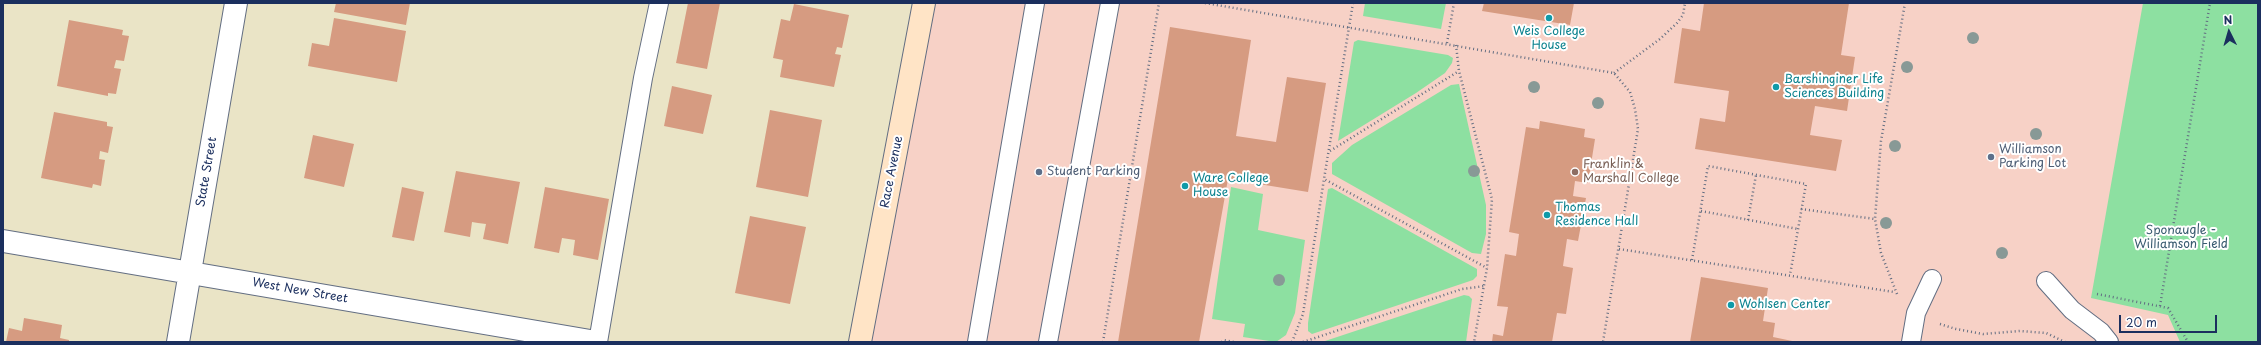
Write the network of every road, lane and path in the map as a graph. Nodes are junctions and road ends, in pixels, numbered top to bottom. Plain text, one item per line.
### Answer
1 (236, 3) edge
2 (659, 3) edge
3 (924, 3) edge
4 (1035, 3) edge
5 (1110, 3) edge
6 (1159, 3) edge
7 (1205, 3) edge
8 (1353, 3) edge
9 (1454, 3) edge
10 (1685, 3) edge
11 (1905, 3) edge
12 (2210, 3) edge
13 (1349, 26) junction
14 (1446, 44) junction
15 (1456, 45) junction
16 (1460, 71) junction
17 (1614, 72) junction
18 (1330, 152) junction
19 (1756, 175) junction
20 (1324, 179) junction
21 (1802, 208) junction
22 (1700, 211) junction
23 (1874, 218) junction
24 (1748, 220) junction
25 (1798, 228) junction
26 (3, 241) edge
27 (1619, 249) junction
28 (1692, 260) junction
29 (1487, 268) junction
30 (190, 272) junction
31 (1790, 274) junction
32 (1932, 279) dead end
33 (1484, 286) junction
34 (2051, 287) joint
35 (1894, 292) junction
36 (2160, 306) junction
37 (1916, 313) junction
38 (526, 336) edge
39 (178, 342) edge
40 (597, 342) edge
41 (860, 342) edge
42 (977, 342) edge
43 (1048, 342) edge
44 (1103, 342) edge
45 (1222, 342) edge
46 (1234, 342) edge
47 (1292, 342) edge
48 (1303, 342) edge
49 (1474, 342) edge
50 (1603, 342) edge
51 (1911, 342) edge
52 (2065, 342) edge
53 (2109, 342) edge
54 (2188, 342) edge

1 - 30 street, State Street
2 - 40 lane
3 - 41 main road, Race Avenue
4 - 42 lane
5 - 43 lane
6 - 44 path
7 - 13 path
8 - 13 path
9 - 14 path
10 - 17 path
11 - 23 path
12 - 36 path
13 - 14 path
13 - 18 path
14 - 15 path
15 - 16 path
15 - 17 path
16 - 18 path
16 - 29 path
17 - 27 path
18 - 20 path
19 - 21 path
19 - 22 path
19 - 24 path
20 - 29 path
20 - 47 path
21 - 23 path
21 - 25 path
22 - 24 path
22 - 28 path
23 - 35 path
24 - 25 path
25 - 31 path
26 - 30 street, West New Street
27 - 28 path
27 - 50 path
28 - 31 path
29 - 33 path
30 - 38 street, West New Street
30 - 39 street, State Street
31 - 35 path
32 - 37 lane
33 - 48 path
33 - 49 path
34 - 36 path
34 - 53 lane
35 - 37 path
36 - 54 path
37 - 51 lane
37 - 52 path
38 - 40 street, West New Street
45 - 46 path

